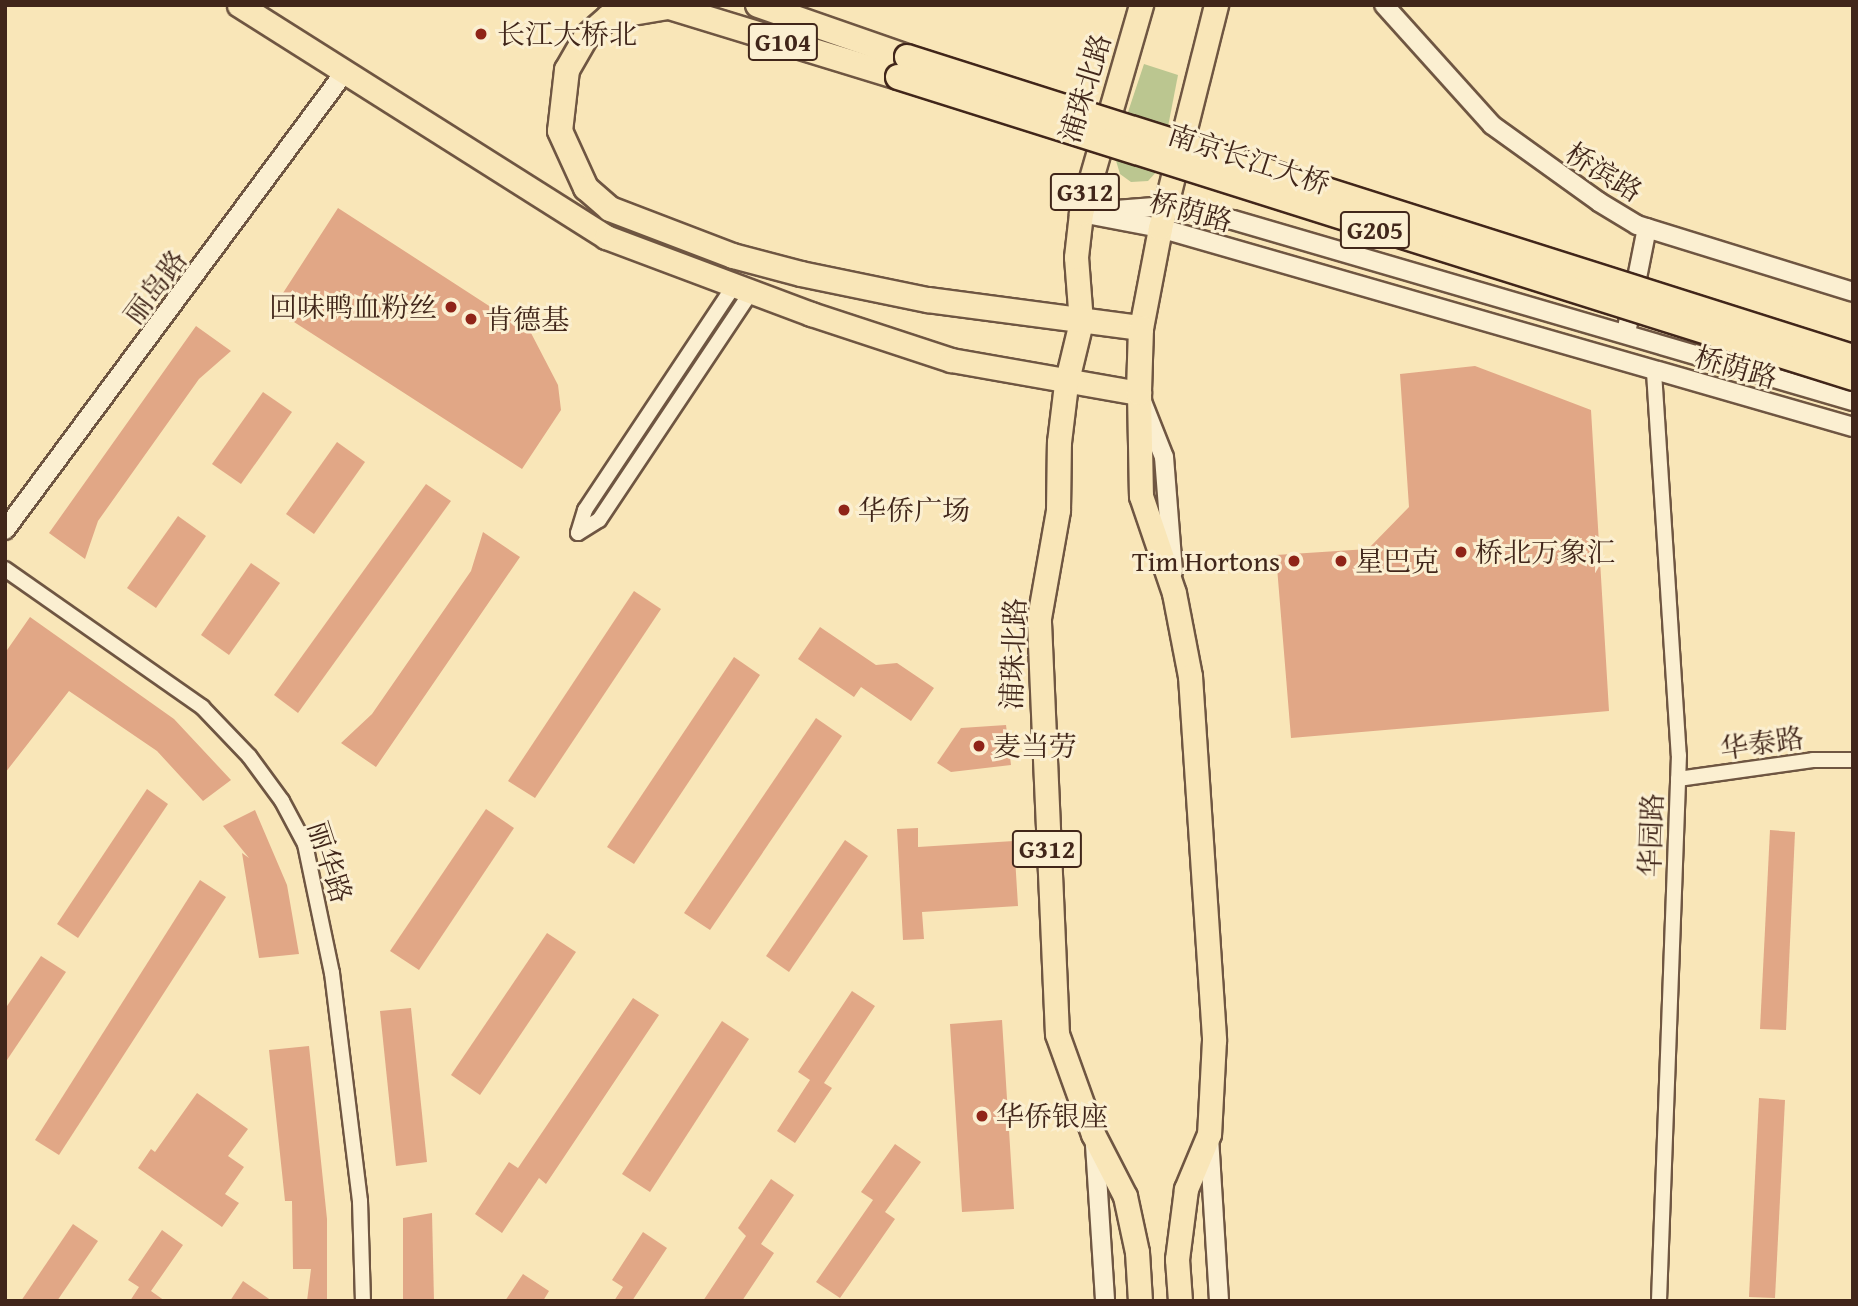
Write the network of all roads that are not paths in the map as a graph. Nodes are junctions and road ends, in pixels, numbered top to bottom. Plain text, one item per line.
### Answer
1 (239, 5) edge
2 (758, 5) edge
3 (1141, 5) edge
4 (1216, 5) edge
5 (1384, 5) edge
6 (666, 6) edge
7 (903, 67) junction
8 (344, 73) junction
9 (1081, 213) junction
10 (1163, 217) junction
11 (1647, 228) junction
12 (743, 289) junction
13 (1853, 292) edge
14 (1081, 322) junction
15 (1141, 328) junction
16 (1626, 333) junction
17 (1853, 357) edge
18 (1654, 372) junction
19 (1066, 384) junction
20 (1139, 393) junction
21 (1852, 394) edge
22 (1848, 426) edge
23 (5, 530) edge
24 (5, 569) edge
25 (1853, 760) edge
26 (1678, 779) junction
27 (1093, 1134) junction
28 (1209, 1135) junction
29 (363, 1301) edge
30 (1105, 1301) edge
31 (1140, 1301) edge
32 (1180, 1301) edge
33 (1219, 1301) edge
34 (1659, 1301) edge

1 - 8 main road
2 - 7 highway, 南京长江大桥 / G104
3 - 9 main road, 浦珠北路 / G312
4 - 10 main road, G312
5 - 11 street, 桥滨路
6 - 7 highway, 南京长江大桥 / G104
6 - 14 highway
7 - 17 highway, 南京长江大桥 / G104, bridge
7 - 21 highway, 南京长江大桥 / G205, bridge
8 - 12 main road
8 - 23 street, 丽岛路
9 - 10 street, 桥荫路
9 - 14 main road, 浦珠北路 / G312
10 - 15 main road, G312
10 - 16 street, 桥荫路
10 - 18 street, 桥荫路
11 - 13 street, 桥滨路
11 - 16 street
12 - 12 street
12 - 19 main road
14 - 15 highway
14 - 19 main road, 浦珠北路 / G312
15 - 20 highway, G312
16 - 21 street, 桥荫路
18 - 22 street, 桥荫路
18 - 26 street, 华园路
19 - 20 main road
19 - 27 main road, 浦珠北路 / G312
20 - 28 main road, G312
21 - 22 street
24 - 29 street, 丽华路
25 - 26 street, 华泰路
26 - 34 street, 华园路
27 - 30 street
27 - 31 main road, 浦珠北路 / G312
28 - 32 main road, G312
28 - 33 street

